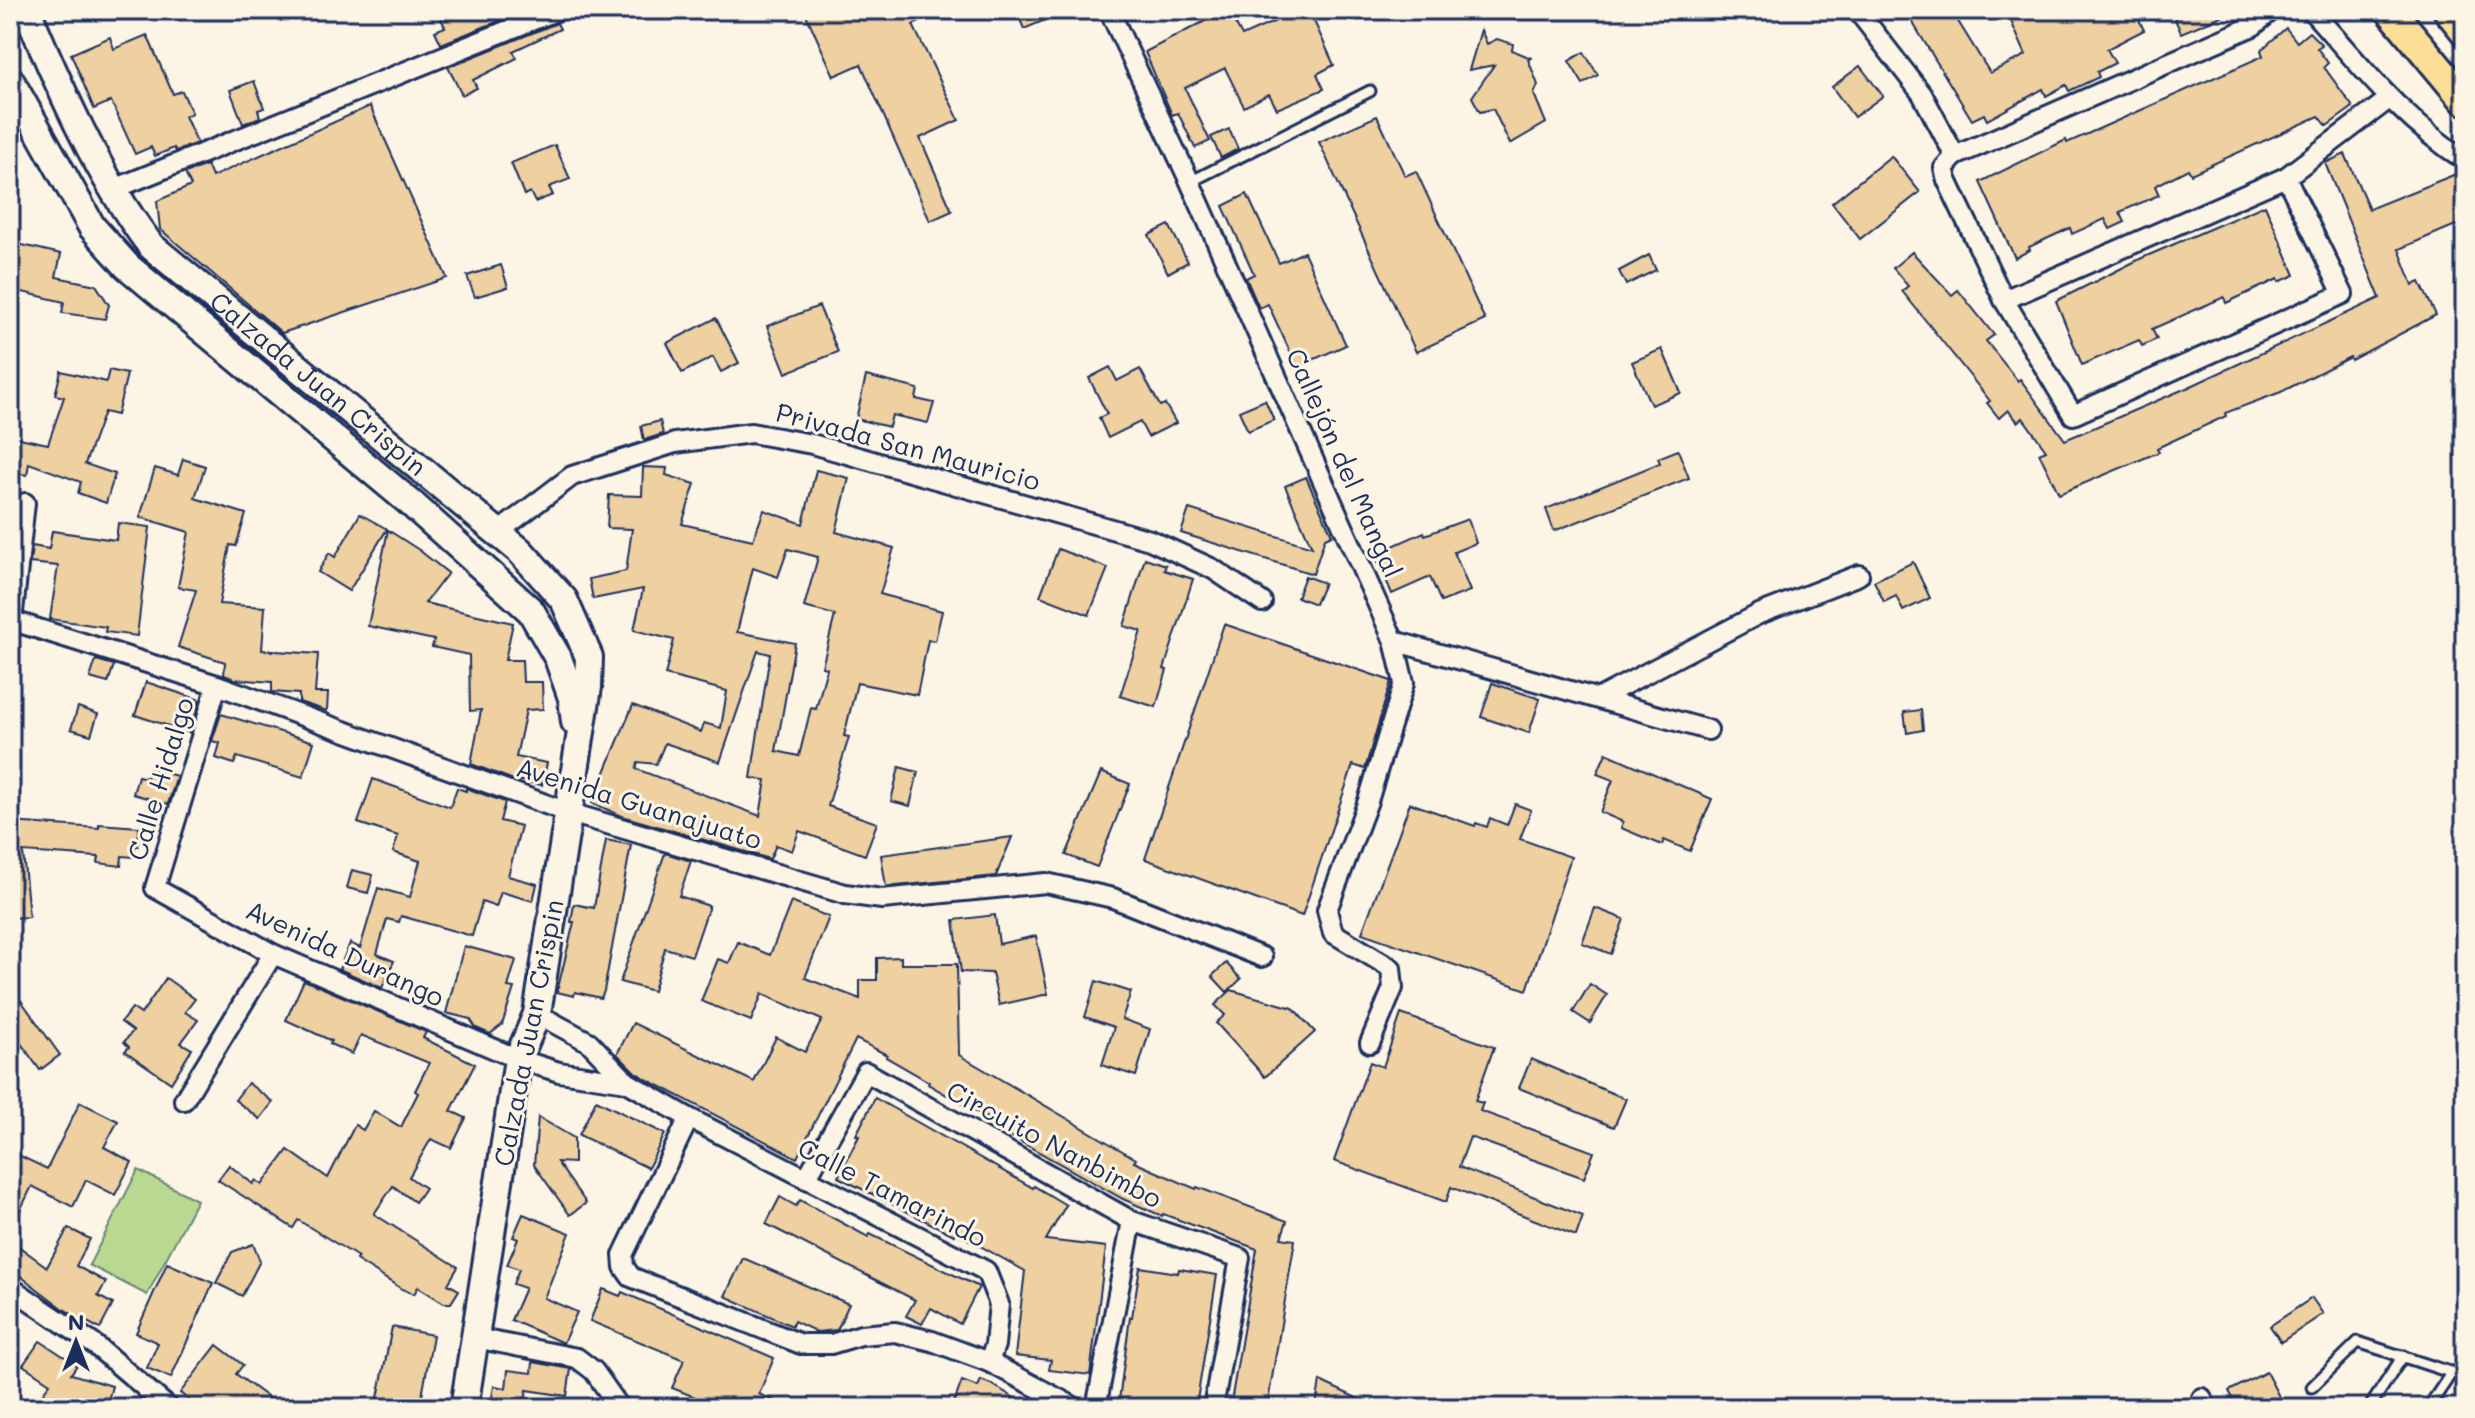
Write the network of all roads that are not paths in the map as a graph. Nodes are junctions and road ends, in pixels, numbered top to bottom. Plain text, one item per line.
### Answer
1 (27, 10) edge
2 (558, 10) edge
3 (1109, 10) edge
4 (1857, 10) edge
5 (2272, 10) edge
6 (2311, 10) edge
7 (2390, 10) edge
8 (2448, 10) edge
9 (2465, 31) edge
10 (10, 80) edge
11 (1370, 91) dead end
12 (2389, 99) junction
13 (2465, 100) edge
14 (1955, 156) junction
15 (2465, 160) edge
16 (2286, 177) junction
17 (1190, 182) junction
18 (114, 189) junction
19 (2004, 300) junction
20 (25, 503) dead end
21 (497, 533) junction
22 (1859, 575) dead end
23 (1262, 602) dead end
24 (11, 621) edge
25 (1394, 641) junction
26 (217, 685) junction
27 (1599, 698) junction
28 (1708, 730) dead end
29 (577, 752) junction
30 (570, 813) junction
31 (155, 888) joint
32 (273, 954) junction
33 (1262, 957) dead end
34 (537, 1014) junction
35 (1370, 1043) dead end
36 (518, 1059) junction
37 (627, 1082) junction
38 (184, 1100) dead end
39 (689, 1118) junction
40 (806, 1179) junction
41 (1132, 1221) junction
42 (10, 1287) edge
43 (475, 1338) junction
44 (2403, 1356) junction
45 (989, 1362) junction
46 (2452, 1372) junction
47 (2465, 1377) edge
48 (2312, 1387) dead end
49 (169, 1408) edge
50 (464, 1408) edge
51 (620, 1408) edge
52 (1076, 1408) edge
53 (1096, 1408) edge
54 (1213, 1408) edge
55 (2369, 1408) edge
56 (2428, 1408) edge

1 - 18 main road, Calzada Juan Crispin
2 - 18 street
3 - 17 street, Callejón del Mangal
4 - 14 street
5 - 14 street
6 - 12 street
7 - 13 main road
8 - 9 main road
10 - 29 main road, Calzada Juan Crispin
11 - 17 lane
12 - 15 street
12 - 16 street
14 - 19 street
16 - 19 street
16 - 19 street
17 - 25 street, Callejón del Mangal
18 - 21 main road, Calzada Juan Crispin
20 - 24 street
21 - 23 street, Privada San Mauricio
21 - 29 main road, Calzada Juan Crispin
22 - 27 street
24 - 26 street, Avenida Guanajuato
25 - 27 street
25 - 35 street, Callejón del Mangal
26 - 30 street, Avenida Guanajuato
26 - 31 street, Calle Hidalgo
27 - 28 street
29 - 30 main road, Calzada Juan Crispin
30 - 33 street, Avenida Guanajuato
30 - 34 main road, Calzada Juan Crispin
31 - 32 street, Avenida Durango
32 - 36 street, Avenida Durango
32 - 38 street
34 - 36 main road, Calzada Juan Crispin
34 - 37 street
36 - 37 street
36 - 43 main road, Calzada Juan Crispin
37 - 39 street
39 - 40 street, Calle Tamarindo
39 - 45 street
40 - 41 street, Circuito Nanbimbo
40 - 45 street, Calle Tamarindo
41 - 53 street
41 - 54 street, Circuito Nanbimbo
42 - 49 street
43 - 50 main road, Calzada Juan Crispin
43 - 51 street
44 - 46 lane
44 - 48 lane
44 - 55 lane
45 - 52 street
46 - 47 lane
46 - 56 lane

